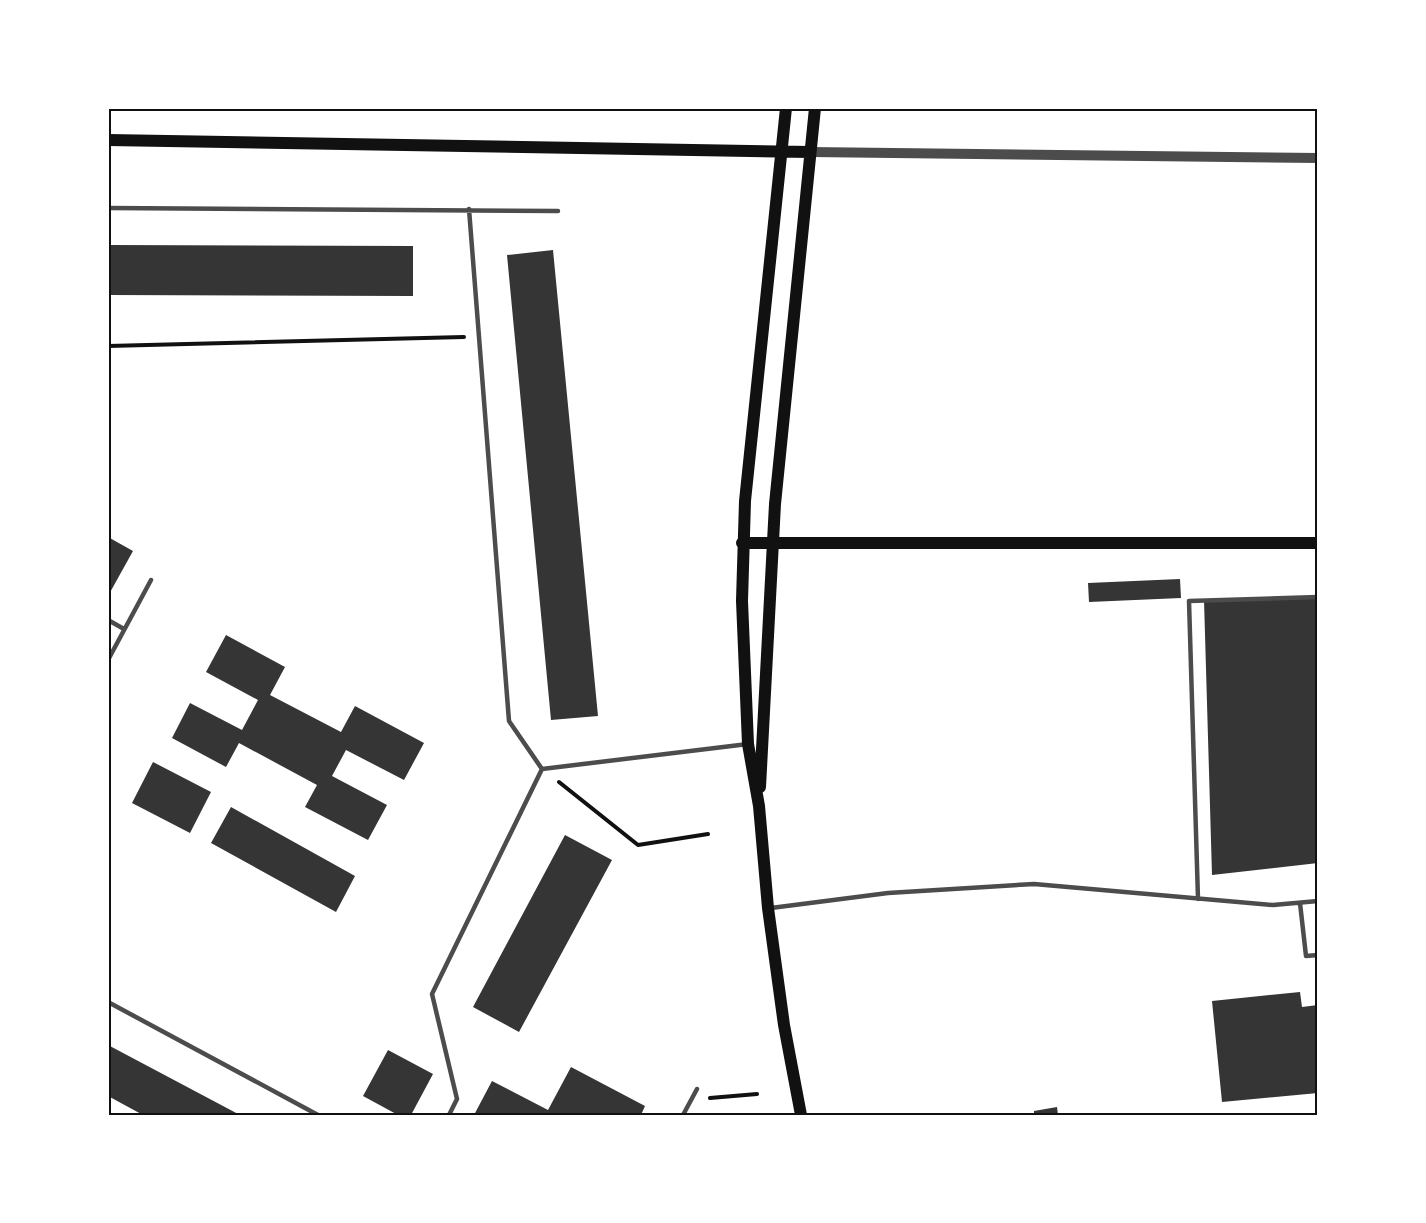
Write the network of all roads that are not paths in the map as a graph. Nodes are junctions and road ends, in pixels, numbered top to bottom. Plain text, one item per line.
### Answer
1 (786, 108) edge
2 (815, 108) edge
3 (108, 140) edge
4 (781, 150) junction
5 (810, 152) junction
6 (1318, 158) edge
7 (108, 208) edge
8 (468, 209) junction
9 (558, 211) dead end
10 (742, 543) junction
11 (773, 543) junction
12 (1318, 543) edge
13 (151, 580) dead end
14 (1318, 597) edge
15 (108, 620) edge
16 (124, 629) junction
17 (108, 660) edge
18 (748, 744) junction
19 (542, 769) junction
20 (759, 806) junction
21 (1198, 899) junction
22 (1318, 900) edge
23 (1300, 903) junction
24 (768, 908) junction
25 (1318, 955) edge
26 (108, 1002) edge
27 (697, 1089) dead end
28 (318, 1115) edge
29 (449, 1115) edge
30 (683, 1115) edge
31 (801, 1115) edge

1 - 4 main road
2 - 5 main road
3 - 4 main road
4 - 5 main road
4 - 10 main road
5 - 6 street
5 - 11 main road
7 - 8 lane
8 - 9 lane
8 - 19 lane
10 - 11 main road
10 - 18 main road
11 - 12 main road
11 - 20 main road
13 - 16 lane
14 - 21 lane
15 - 16 lane
16 - 17 lane
18 - 19 lane
18 - 20 main road
19 - 29 lane
20 - 24 main road
21 - 23 lane
21 - 24 lane
22 - 23 lane
23 - 25 lane
24 - 31 main road
26 - 28 lane
27 - 30 lane

